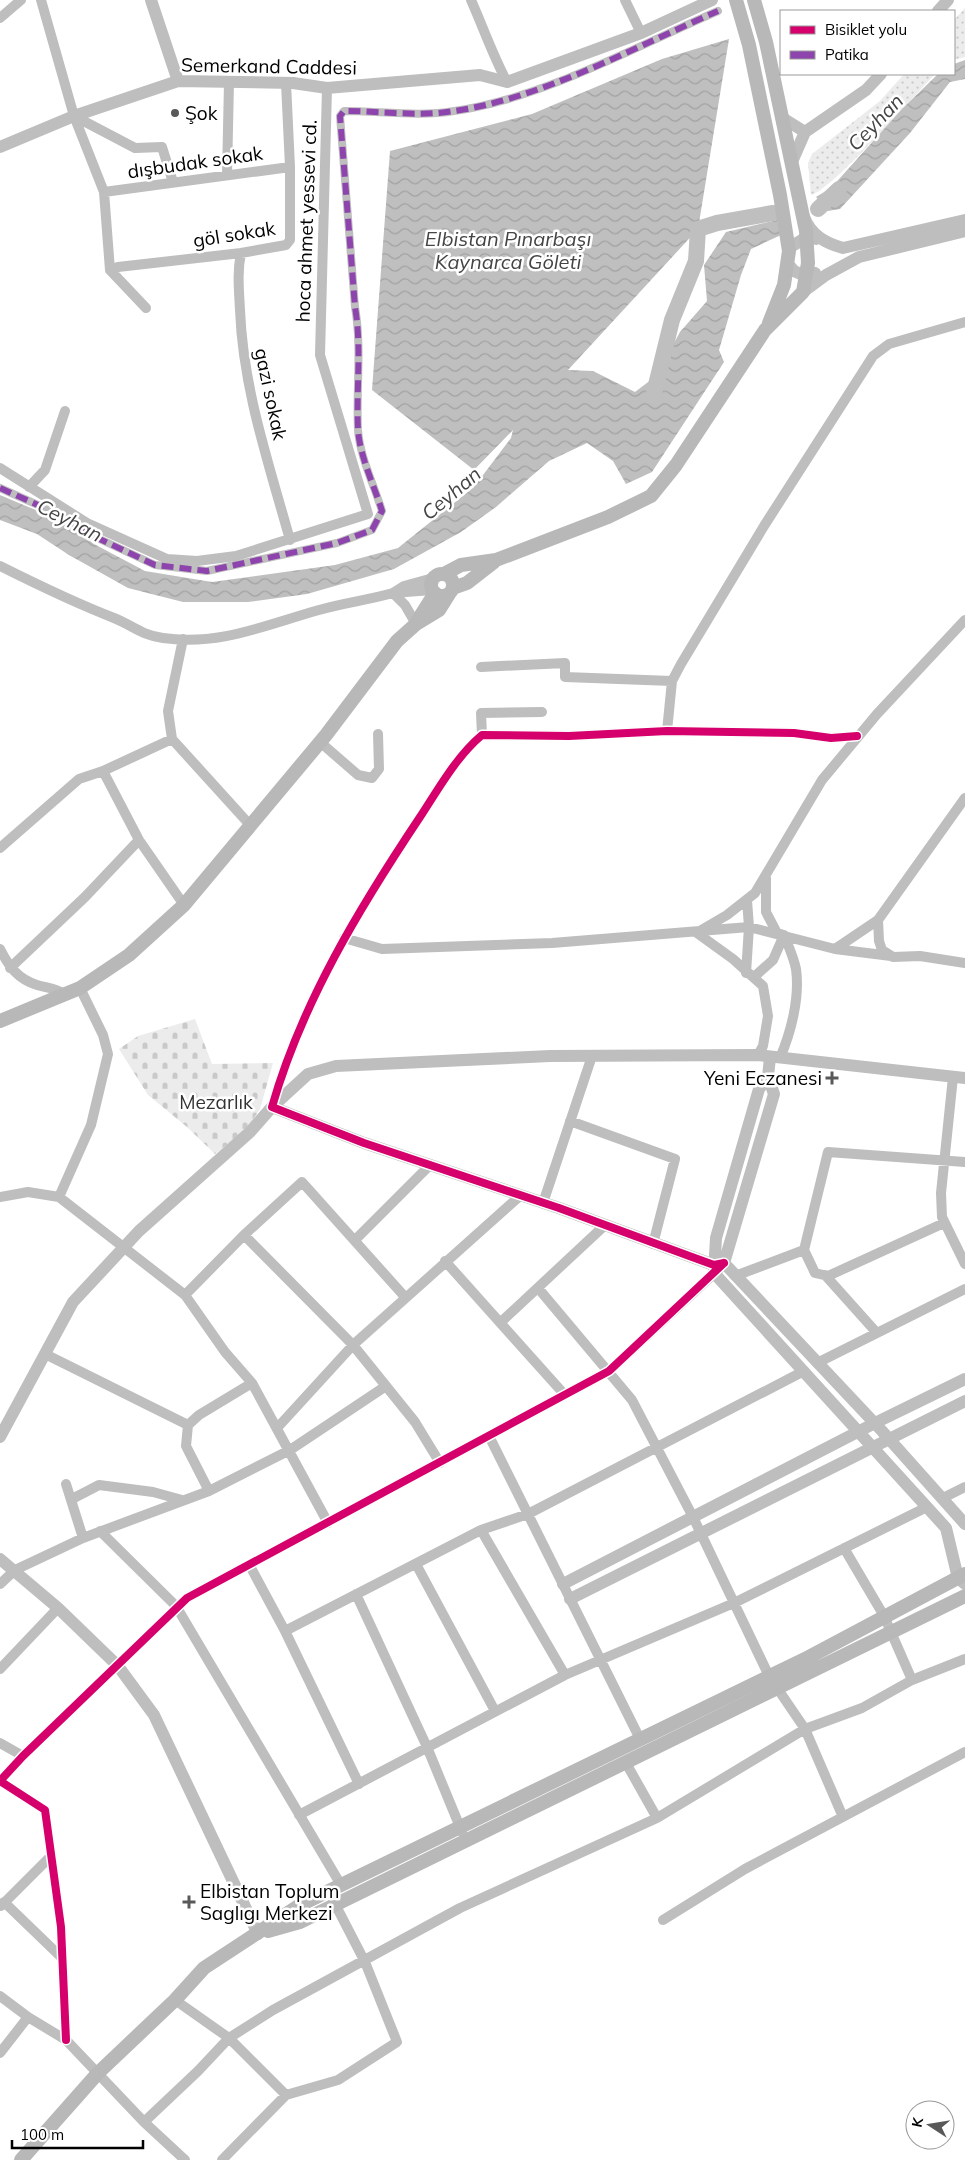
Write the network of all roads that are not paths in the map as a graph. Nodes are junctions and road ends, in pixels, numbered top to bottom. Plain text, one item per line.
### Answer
1 (21, 0) edge
2 (41, 0) edge
3 (151, 0) edge
4 (471, 0) edge
5 (625, 0) edge
6 (736, 0) edge
7 (754, 0) edge
8 (948, 0) edge
9 (694, 4) edge
10 (715, 6) edge
11 (938, 10) edge
12 (0, 18) edge
13 (641, 33) junction
14 (880, 75) edge
15 (178, 81) junction
16 (229, 82) junction
17 (507, 82) junction
18 (286, 83) junction
19 (327, 88) junction
20 (74, 116) junction
21 (781, 116) junction
22 (805, 132) junction
23 (786, 141) junction
24 (0, 147) edge
25 (791, 164) junction
26 (290, 167) junction
27 (227, 175) junction
28 (173, 182) junction
29 (104, 192) junction
30 (800, 203) junction
31 (965, 220) edge
32 (965, 231) edge
33 (807, 237) junction
34 (823, 240) junction
35 (241, 253) junction
36 (788, 258) junction
37 (110, 270) junction
38 (807, 272) junction
39 (826, 275) junction
40 (803, 292) junction
41 (146, 308) dead end
42 (965, 322) edge
43 (765, 330) junction
44 (65, 411) dead end
45 (0, 468) edge
46 (29, 487) junction
47 (0, 488) edge
48 (290, 540) junction
49 (0, 566) edge
50 (441, 586) junction
51 (393, 593) junction
52 (965, 620) edge
53 (416, 624) junction
54 (183, 639) junction
55 (481, 667) dead end
56 (672, 681) junction
57 (542, 712) dead end
58 (667, 731) junction
59 (378, 734) dead end
60 (482, 735) junction
61 (857, 736) junction
62 (172, 739) junction
63 (320, 742) junction
64 (102, 771) junction
65 (965, 798) edge
66 (250, 825) junction
67 (139, 840) junction
68 (0, 848) edge
69 (766, 876) junction
70 (747, 900) junction
71 (184, 905) junction
72 (878, 920) junction
73 (749, 927) junction
74 (697, 933) junction
75 (784, 935) junction
76 (344, 938) junction
77 (0, 949) edge
78 (835, 949) junction
79 (893, 957) junction
80 (965, 963) edge
81 (10, 968) junction
82 (750, 975) junction
83 (80, 988) junction
84 (64, 994) junction
85 (0, 1021) edge
86 (592, 1056) junction
87 (770, 1056) junction
88 (959, 1077) edge
89 (272, 1107) junction
90 (570, 1121) junction
91 (944, 1160) junction
92 (965, 1162) edge
93 (430, 1165) junction
94 (521, 1196) junction
95 (0, 1197) edge
96 (59, 1197) junction
97 (543, 1203) junction
98 (944, 1223) junction
99 (604, 1226) junction
100 (244, 1235) junction
101 (355, 1240) junction
102 (653, 1244) junction
103 (123, 1249) junction
104 (804, 1250) junction
105 (445, 1261) junction
106 (965, 1264) edge
107 (718, 1267) junction
108 (825, 1275) junction
109 (735, 1276) junction
110 (538, 1288) junction
111 (965, 1289) edge
112 (185, 1295) junction
113 (405, 1297) junction
114 (500, 1322) junction
115 (876, 1332) junction
116 (353, 1345) junction
117 (45, 1354) junction
118 (817, 1363) junction
119 (609, 1371) junction
120 (804, 1371) junction
121 (965, 1379) edge
122 (252, 1383) junction
123 (386, 1386) junction
124 (564, 1394) junction
125 (965, 1401) edge
126 (875, 1423) junction
127 (188, 1425) junction
128 (278, 1427) junction
129 (858, 1431) junction
130 (489, 1436) junction
131 (0, 1437) edge
132 (888, 1438) junction
133 (657, 1447) junction
134 (872, 1447) junction
135 (290, 1450) junction
136 (440, 1463) junction
137 (66, 1484) dead end
138 (965, 1487) edge
139 (209, 1492) junction
140 (943, 1498) junction
141 (72, 1499) junction
142 (182, 1500) junction
143 (927, 1507) junction
144 (528, 1514) junction
145 (693, 1517) junction
146 (328, 1523) junction
147 (965, 1524) edge
148 (481, 1530) junction
149 (100, 1531) junction
150 (702, 1534) junction
151 (83, 1538) junction
152 (844, 1548) junction
153 (0, 1560) edge
154 (416, 1564) junction
155 (250, 1566) junction
156 (15, 1570) junction
157 (963, 1578) edge
158 (0, 1584) edge
159 (563, 1584) junction
160 (356, 1594) junction
161 (965, 1596) edge
162 (570, 1598) junction
163 (734, 1603) junction
164 (176, 1606) junction
165 (58, 1608) junction
166 (884, 1616) junction
167 (285, 1631) junction
168 (891, 1632) junction
169 (602, 1659) junction
170 (965, 1659) edge
171 (118, 1666) junction
172 (0, 1669) edge
173 (565, 1675) junction
174 (769, 1676) junction
175 (912, 1680) junction
176 (777, 1688) junction
177 (494, 1711) junction
178 (805, 1729) junction
179 (640, 1739) junction
180 (0, 1743) edge
181 (427, 1747) junction
182 (965, 1752) edge
183 (23, 1756) junction
184 (626, 1763) junction
185 (359, 1784) junction
186 (299, 1815) junction
187 (843, 1817) junction
188 (657, 1818) junction
189 (460, 1828) junction
190 (467, 1842) junction
191 (51, 1856) junction
192 (336, 1887) junction
193 (2, 1904) edge
194 (334, 1906) junction
195 (663, 1920) dead end
196 (258, 1934) junction
197 (62, 1957) junction
198 (364, 1962) junction
199 (0, 1996) edge
200 (176, 2000) junction
201 (28, 2017) junction
202 (229, 2038) junction
203 (66, 2040) junction
204 (0, 2052) edge
205 (98, 2073) junction
206 (286, 2095) junction
207 (144, 2122) junction
208 (182, 2159) edge
209 (21, 2160) edge
210 (222, 2160) edge

1 - 12 street
2 - 20 street
3 - 15 street
4 - 17 street
5 - 13 street
6 - 36 main road
7 - 21 main road
8 - 11 street
9 - 10 street
9 - 13 street
10 - 47 street
13 - 17 street
14 - 22 street
15 - 16 street, Semerkand Caddesi
15 - 20 street, Semerkand Caddesi
16 - 18 street, Semerkand Caddesi
16 - 27 street
17 - 19 street, Semerkand Caddesi
18 - 19 street, Semerkand Caddesi
18 - 26 street, göl sokak
19 - 48 street, hoca ahmet yessevi cd.
20 - 24 street, Semerkand Caddesi
20 - 28 street
20 - 29 street
21 - 22 street
21 - 23 main road
22 - 23 street
22 - 25 street
23 - 25 main road
25 - 30 main road
26 - 27 street, dışbudak sokak
26 - 35 street, göl sokak
27 - 28 street, dışbudak sokak
28 - 29 street, dışbudak sokak
29 - 37 street
30 - 33 main road
30 - 34 street
31 - 34 street
32 - 39 street
33 - 34 street
33 - 36 street
33 - 38 main road
35 - 37 street, göl sokak
35 - 48 street, gazi sokak
36 - 38 street
36 - 43 main road
37 - 41 street
38 - 39 street
38 - 40 main road
39 - 40 street
40 - 43 main road
42 - 56 street
43 - 50 main road
44 - 46 street
45 - 46 street
46 - 48 street
49 - 54 street
50 - 51 street
50 - 53 main road
51 - 53 street
51 - 54 street
52 - 61 street
53 - 63 main road
54 - 62 street
55 - 56 street
56 - 58 street
57 - 60 street
58 - 60 street
58 - 61 street
59 - 63 street
60 - 76 street
61 - 69 street
62 - 64 street
62 - 66 street
63 - 66 main road
64 - 67 street
64 - 68 street
65 - 72 street
66 - 71 main road
67 - 71 street
67 - 81 street
69 - 70 street
69 - 75 street
70 - 73 street
70 - 74 street
71 - 83 main road
72 - 78 street
72 - 79 street
73 - 74 street
73 - 75 street
73 - 82 street
74 - 76 street
74 - 82 street
75 - 78 street
75 - 82 street
75 - 87 street
76 - 89 street
77 - 81 street
78 - 79 street
79 - 80 street
81 - 84 street
82 - 87 street
83 - 84 main road
83 - 96 street
84 - 85 main road
86 - 87 street
86 - 89 street
86 - 90 street
87 - 88 street
87 - 107 street
88 - 91 street
89 - 93 street
89 - 103 street
90 - 97 street
90 - 102 street
91 - 92 street
91 - 98 street
91 - 104 street
93 - 94 street
93 - 101 street
94 - 97 street
94 - 105 street
95 - 96 street
96 - 103 street
97 - 99 street
98 - 106 street
98 - 108 street
99 - 102 street
99 - 110 street
100 - 101 street
100 - 112 street
100 - 116 street
101 - 113 street
102 - 107 street
103 - 112 street
103 - 117 street
104 - 108 street
104 - 109 street
105 - 113 street
105 - 114 street
107 - 109 street
107 - 119 street
107 - 120 street
108 - 115 street
109 - 118 street
110 - 114 street
110 - 119 street
111 - 115 street
112 - 122 street
113 - 116 street
114 - 124 street
115 - 118 street
116 - 123 street
116 - 128 street
117 - 127 street
117 - 131 street
118 - 126 street
119 - 124 street
119 - 133 street
120 - 129 street
120 - 133 street
121 - 126 street
122 - 127 street
122 - 128 street
123 - 135 street
123 - 136 street
124 - 130 street
125 - 132 street
126 - 129 street
126 - 132 street
127 - 139 street
128 - 135 street
129 - 134 street
129 - 145 street
130 - 136 street
130 - 144 street
132 - 134 street
132 - 140 street
133 - 144 street
133 - 145 street
134 - 143 street
134 - 150 street
135 - 139 street
135 - 146 street
136 - 146 street
137 - 141 street
138 - 140 street
139 - 142 street
140 - 147 street
141 - 142 street
141 - 151 street
142 - 149 street
143 - 152 street
143 - 157 street
144 - 148 street
144 - 159 street
145 - 150 street
145 - 159 street
146 - 155 street
148 - 154 street
148 - 173 street
149 - 151 street
149 - 164 street
150 - 162 street
150 - 163 street
151 - 156 street
152 - 163 street
152 - 166 street
153 - 156 street
154 - 160 street
154 - 177 street
155 - 164 street
155 - 167 street
156 - 158 street
156 - 165 street
157 - 166 main road
159 - 162 street
160 - 167 street
160 - 181 street
161 - 168 main road
162 - 169 street
163 - 169 street
163 - 174 street
164 - 171 street
164 - 186 street
165 - 171 street
165 - 172 street
166 - 168 street
166 - 174 main road
167 - 185 street
168 - 175 street
168 - 176 main road
169 - 173 street
169 - 179 street
170 - 175 street
171 - 183 street
171 - 196 street
173 - 177 street
174 - 176 street
174 - 179 main road
175 - 178 street
176 - 178 street
176 - 184 main road
177 - 181 street
178 - 187 street
178 - 188 street
179 - 189 main road
180 - 183 street
181 - 185 street
181 - 189 street
182 - 187 street
183 - 191 street
184 - 188 street
184 - 190 main road
185 - 186 street
186 - 192 street
187 - 195 street
188 - 198 street
189 - 190 street
189 - 192 main road
190 - 194 main road
191 - 193 street
191 - 197 street
192 - 194 street
192 - 196 main road
193 - 197 street
194 - 196 main road
194 - 198 street
196 - 200 main road
197 - 203 street
198 - 202 street
198 - 206 street
199 - 201 street
200 - 202 street
200 - 205 main road
201 - 203 street
201 - 204 street
202 - 206 street
202 - 207 street
203 - 205 street
205 - 207 street
205 - 209 main road
206 - 210 street
207 - 208 street

